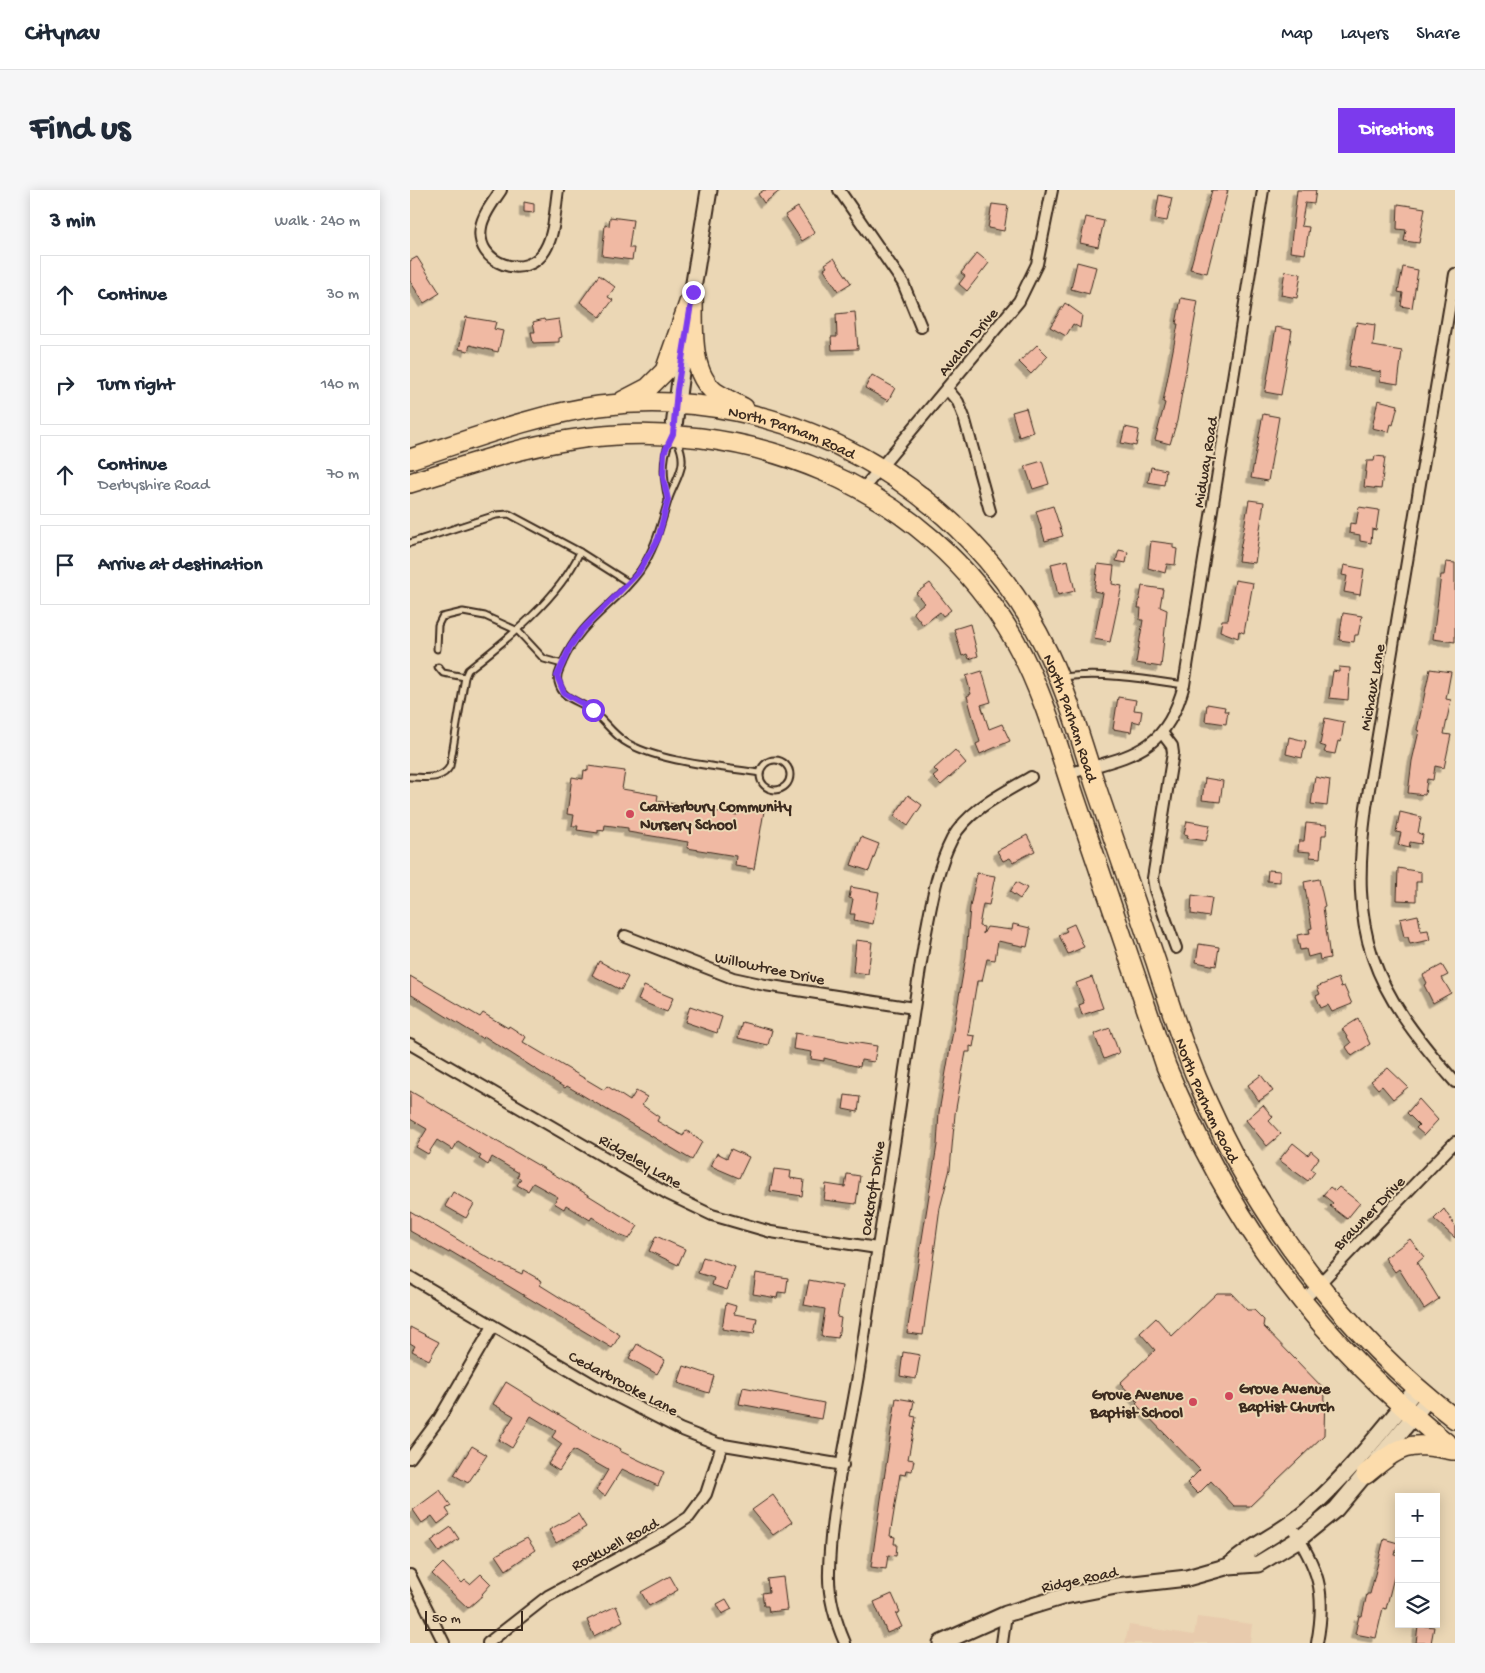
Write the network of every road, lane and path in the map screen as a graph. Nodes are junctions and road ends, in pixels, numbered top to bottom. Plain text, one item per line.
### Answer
1 (501, 190) edge
2 (558, 190) edge
3 (709, 190) edge
4 (839, 190) edge
5 (1052, 190) edge
6 (1263, 190) edge
7 (1455, 274) edge
8 (693, 292) junction
9 (921, 327) dead end
10 (1450, 333) edge
11 (947, 389) junction
12 (675, 403) junction
13 (615, 404) junction
14 (756, 415) junction
15 (673, 434) junction
16 (410, 459) edge
17 (881, 467) junction
18 (410, 484) edge
19 (862, 490) junction
20 (668, 500) junction
21 (990, 511) dead end
22 (410, 543) edge
23 (580, 552) junction
24 (629, 583) junction
25 (518, 631) junction
26 (437, 648) dead end
27 (562, 664) junction
28 (438, 667) dead end
29 (465, 677) junction
30 (1059, 678) junction
31 (1184, 685) junction
32 (1163, 734) junction
33 (1090, 767) junction
34 (760, 773) junction
35 (1068, 774) junction
36 (410, 777) edge
37 (1031, 777) dead end
38 (625, 936) dead end
39 (1176, 948) dead end
40 (914, 1008) junction
41 (410, 1044) edge
42 (1455, 1082) edge
43 (1455, 1142) edge
44 (877, 1248) junction
45 (410, 1277) edge
46 (1318, 1285) junction
47 (1302, 1302) junction
48 (493, 1326) junction
49 (1423, 1393) junction
50 (1408, 1411) junction
51 (1455, 1419) edge
52 (722, 1445) junction
53 (1455, 1450) edge
54 (410, 1458) edge
55 (843, 1465) junction
56 (1366, 1474) junction
57 (1290, 1524) junction
58 (1300, 1539) junction
59 (1229, 1566) junction
60 (410, 1575) edge
61 (1006, 1614) junction
62 (444, 1643) edge
63 (488, 1643) edge
64 (845, 1643) edge
65 (941, 1643) edge
66 (1002, 1643) edge
67 (1317, 1643) edge

1 - 2 street
3 - 8 street
4 - 9 street
5 - 11 street, Avalon Drive
6 - 31 street, Midway Road
7 - 10 street, Michaux Lane
8 - 12 street
8 - 13 highway
8 - 14 highway
10 - 42 street, Michaux Lane
11 - 17 street, Avalon Drive
11 - 21 street
12 - 13 highway, North Parham Road
12 - 14 highway, North Parham Road
12 - 15 street
13 - 16 highway, North Parham Road
14 - 17 highway, North Parham Road
15 - 18 highway, North Parham Road
15 - 19 highway, North Parham Road
15 - 20 lane
15 - 20 lane
17 - 19 street, Avalon Drive
17 - 30 highway, North Parham Road
19 - 35 highway, North Parham Road
20 - 24 lane
22 - 23 lane
23 - 24 lane
23 - 25 lane
24 - 27 lane
25 - 26 lane
25 - 27 lane
25 - 29 lane
27 - 34 lane
28 - 29 lane
29 - 36 lane
30 - 31 lane
30 - 33 highway, North Parham Road
31 - 32 street, Midway Road
32 - 33 street, Midway Road
32 - 39 street
33 - 35 street, Midway Road
33 - 46 highway, North Parham Road
34 - 34 lane
35 - 47 highway, North Parham Road
37 - 40 street, Oakcroft Drive
38 - 40 street, Willowtree Drive
40 - 44 street, Oakcroft Drive
41 - 44 street, Ridgeley Lane
43 - 46 street, Brawner Drive
44 - 55 street, Oakcroft Drive
45 - 48 street, Cedarbrooke Lane
46 - 47 street, Brawner Drive
46 - 49 highway, North Parham Road
47 - 50 highway, North Parham Road
48 - 52 street, Cedarbrooke Lane
48 - 54 street
49 - 50 street, Ridge Road
49 - 51 highway, North Parham Road
50 - 53 highway, North Parham Road
50 - 56 street, Ridge Road
50 - 57 street, Ridge Road
52 - 55 street, Cedarbrooke Lane
52 - 63 street, Rockwell Road
53 - 56 highway
55 - 64 street, Oakcroft Drive
56 - 58 street, Ridge Road
57 - 58 street
57 - 59 street, Ridge Road
58 - 59 street, Ridge Road
58 - 67 street
59 - 61 street, Ridge Road
60 - 62 street
61 - 65 street, Ridge Road
61 - 66 street

